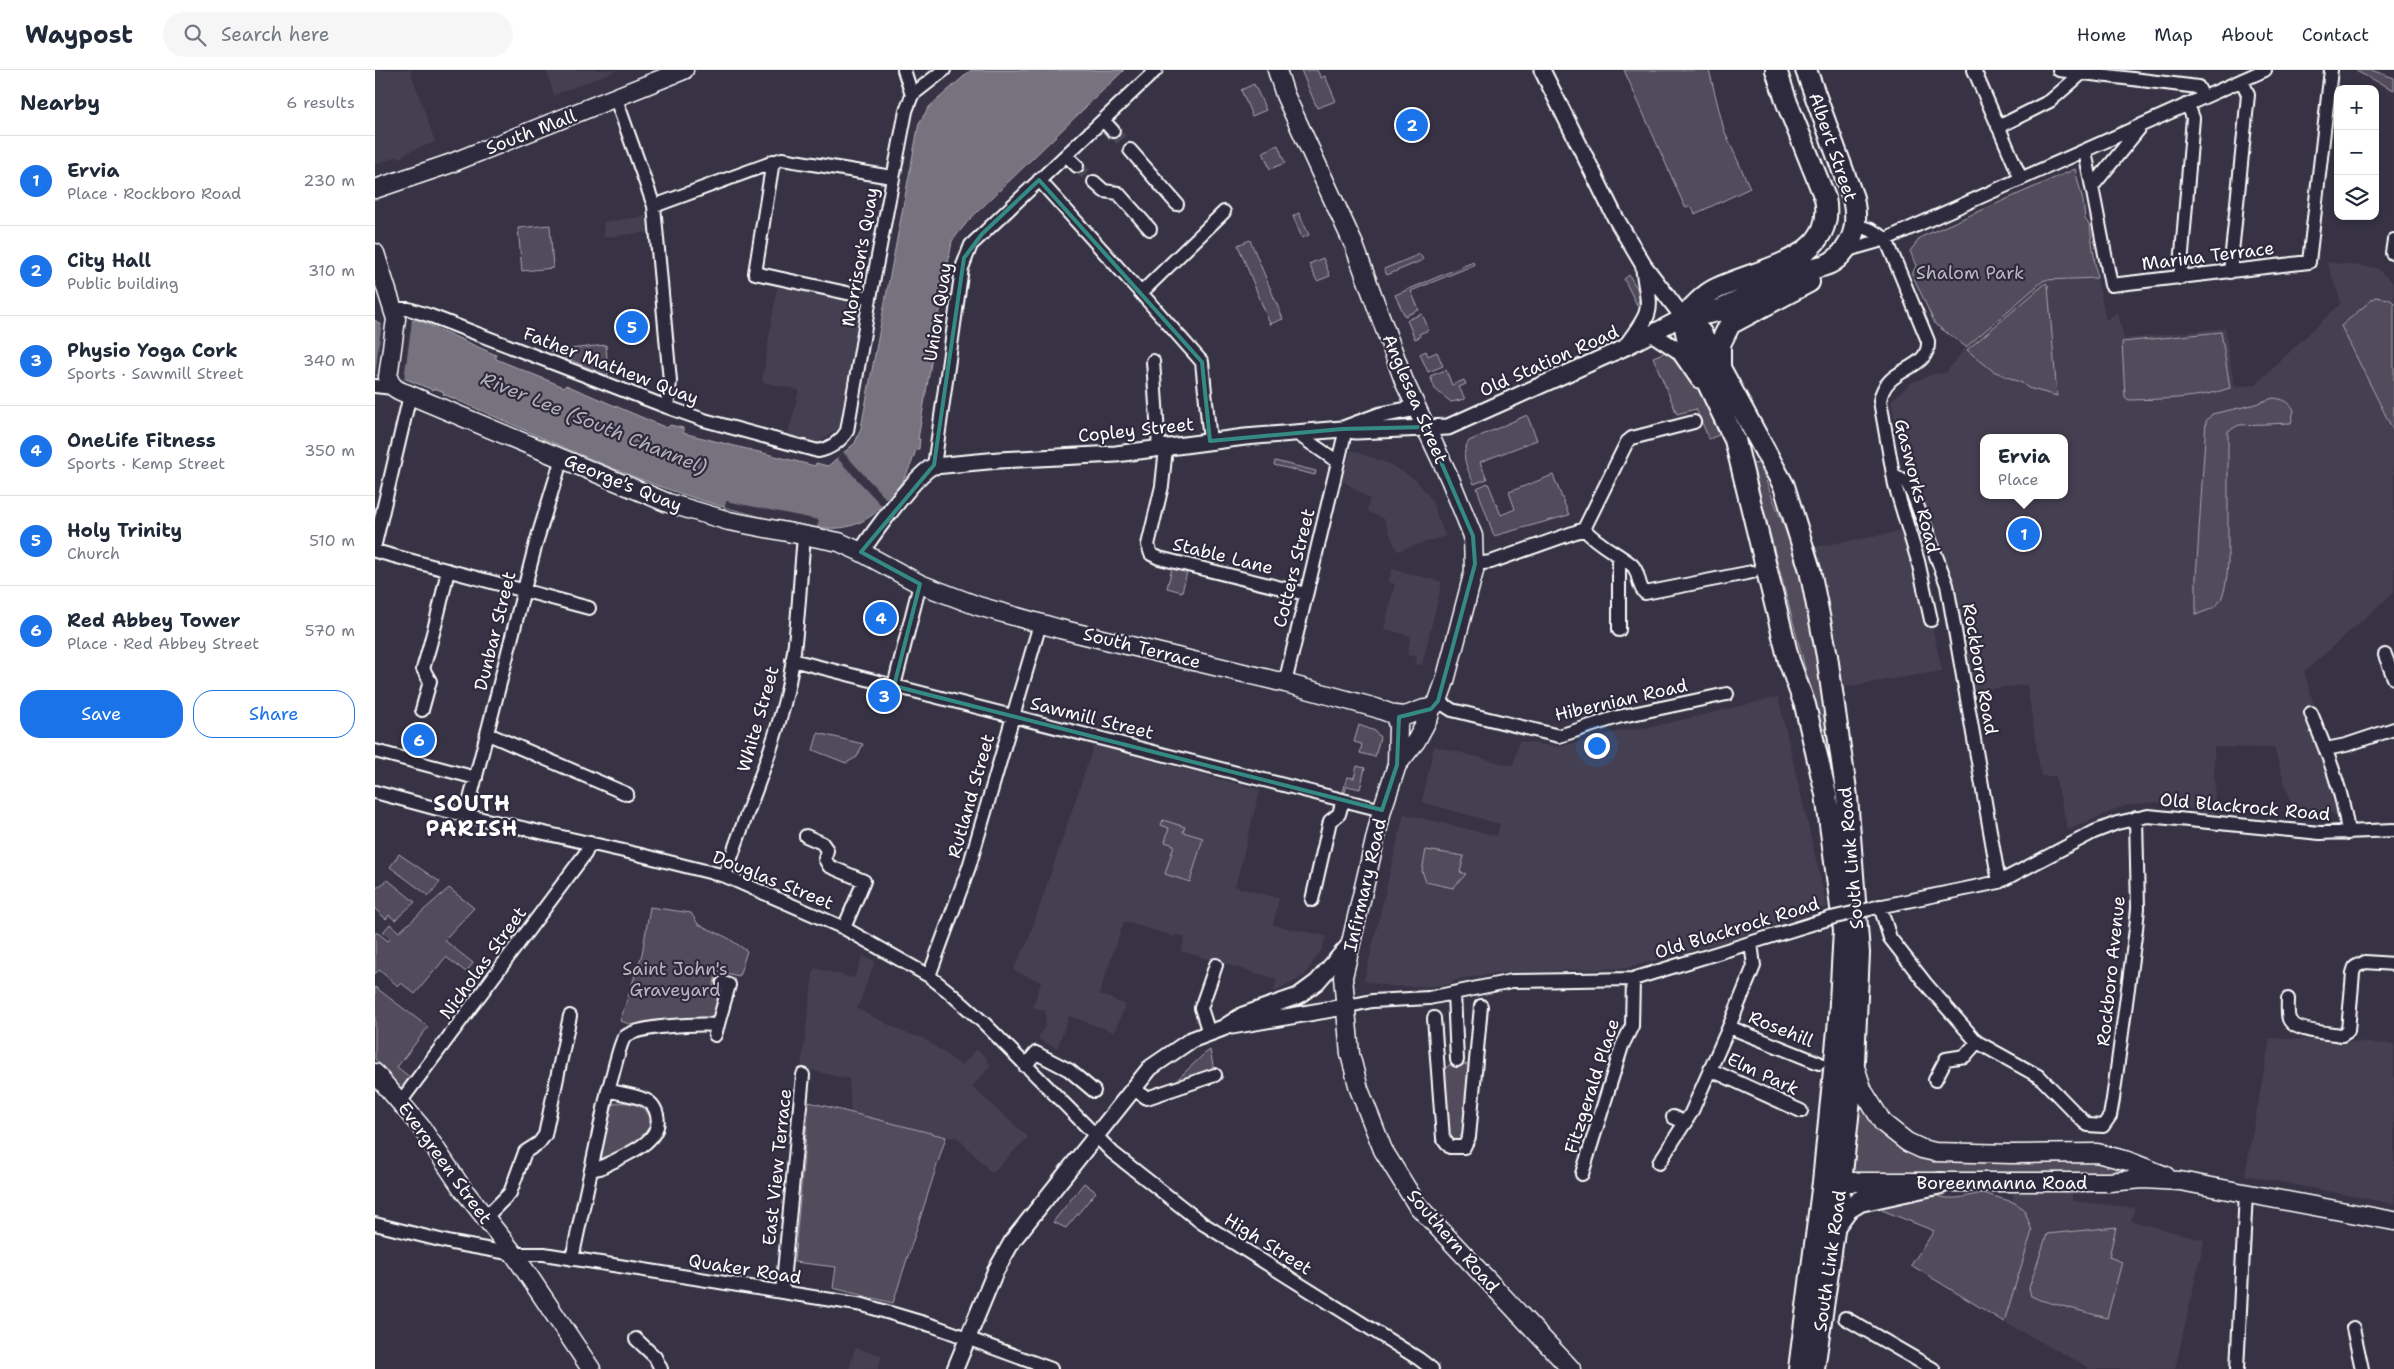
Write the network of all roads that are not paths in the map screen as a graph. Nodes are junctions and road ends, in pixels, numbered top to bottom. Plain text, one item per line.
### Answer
1 (684, 70) edge
2 (904, 70) edge
3 (944, 70) edge
4 (1156, 70) edge
5 (1269, 70) edge
6 (1277, 70) edge
7 (1542, 70) edge
8 (1776, 70) edge
9 (1806, 70) edge
10 (1974, 70) edge
11 (2059, 70) edge
12 (2265, 70) edge
13 (2331, 70) edge
14 (2081, 74) junction
15 (2242, 80) junction
16 (912, 94) junction
17 (1285, 95) junction
18 (2203, 97) junction
19 (616, 99) junction
20 (2188, 105) junction
21 (1103, 120) junction
22 (1998, 127) junction
23 (2141, 127) junction
24 (1113, 132) tunnel mouth
25 (1130, 150) tunnel mouth
26 (2085, 151) junction
27 (1066, 154) junction
28 (773, 161) junction
29 (1077, 166) tunnel mouth
30 (892, 177) junction
31 (1039, 180) junction
32 (2021, 180) junction
33 (1093, 182) tunnel mouth
34 (2092, 187) junction
35 (376, 190) edge
36 (1177, 204) dead end
37 (654, 206) junction
38 (1225, 212) dead end
39 (1855, 225) junction
40 (1150, 229) dead end
41 (1886, 239) junction
42 (1844, 251) junction
43 (375, 253) edge
44 (1644, 266) junction
45 (1823, 268) junction
46 (2230, 272) junction
47 (2180, 278) junction
48 (1141, 294) junction
49 (869, 298) junction
50 (395, 314) junction
51 (1683, 317) junction
52 (1653, 334) junction
53 (1626, 347) junction
54 (1153, 361) dead end
55 (1720, 367) junction
56 (386, 384) edge
57 (1712, 394) junction
58 (410, 396) junction
59 (667, 407) junction
60 (1417, 408) junction
61 (1695, 422) dead end
62 (1427, 427) junction
63 (1342, 429) junction
64 (1296, 433) junction
65 (1210, 441) junction
66 (1163, 449) junction
67 (818, 451) joint
68 (562, 458) junction
69 (1338, 462) junction
70 (934, 466) junction
71 (1893, 475) junction
72 (1584, 529) junction
73 (804, 537) junction
74 (375, 544) edge
75 (375, 551) edge
76 (861, 552) junction
77 (1619, 557) junction
78 (1475, 564) junction
79 (448, 570) junction
80 (1752, 572) dead end
81 (523, 589) junction
82 (918, 591) junction
83 (1306, 594) junction
84 (589, 608) dead end
85 (1931, 620) dead end
86 (1040, 624) junction
87 (1619, 630) dead end
88 (2385, 656) dead end
89 (792, 660) junction
90 (2394, 678) edge
91 (1285, 683) junction
92 (894, 686) junction
93 (1727, 694) dead end
94 (1434, 705) junction
95 (422, 710) dead end
96 (2311, 713) dead end
97 (1013, 716) junction
98 (1395, 716) junction
99 (2394, 729) edge
100 (488, 734) junction
101 (2325, 749) junction
102 (375, 751) edge
103 (1397, 765) junction
104 (476, 778) junction
105 (375, 792) edge
106 (627, 794) dead end
107 (1343, 800) junction
108 (1382, 810) junction
109 (465, 815) junction
110 (2136, 818) junction
111 (2394, 830) edge
112 (2349, 833) junction
113 (806, 836) dead end
114 (590, 843) junction
115 (725, 876) junction
116 (1999, 882) junction
117 (1312, 900) dead end
118 (1875, 907) junction
119 (844, 928) junction
120 (1751, 943) junction
121 (1349, 944) junction
122 (2394, 964) edge
123 (1216, 966) dead end
124 (929, 976) junction
125 (1633, 979) junction
126 (723, 983) dead end
127 (1455, 993) junction
128 (2287, 999) dead end
129 (1481, 1006) dead end
130 (1344, 1007) junction
131 (570, 1016) dead end
132 (1434, 1018) dead end
133 (1729, 1027) junction
134 (1216, 1030) junction
135 (1977, 1042) junction
136 (1437, 1060) junction
137 (1457, 1060) junction
138 (1476, 1060) junction
139 (1854, 1061) junction
140 (1819, 1063) dead end
141 (1025, 1066) junction
142 (1711, 1070) junction
143 (375, 1073) edge
144 (803, 1075) dead end
145 (1215, 1075) dead end
146 (1935, 1080) dead end
147 (1131, 1088) junction
148 (608, 1090) junction
149 (1093, 1091) dead end
150 (401, 1101) junction
151 (1801, 1111) dead end
152 (1673, 1117) dead end
153 (1686, 1122) junction
154 (1094, 1135) junction
155 (1659, 1163) dead end
156 (591, 1170) junction
157 (1582, 1174) dead end
158 (2180, 1181) junction
159 (1832, 1183) junction
160 (1941, 1183) junction
161 (2246, 1193) junction
162 (485, 1218) junction
163 (2394, 1221) edge
164 (375, 1224) edge
165 (1833, 1228) junction
166 (513, 1254) junction
167 (572, 1259) junction
168 (782, 1292) junction
169 (1845, 1318) dead end
170 (2353, 1328) dead end
171 (966, 1338) junction
172 (636, 1339) dead end
173 (1927, 1367) edge
174 (591, 1369) edge
175 (661, 1369) edge
176 (955, 1369) edge
177 (1051, 1369) edge
178 (1432, 1369) edge
179 (1571, 1369) edge
180 (1799, 1369) edge
181 (1814, 1369) edge
182 (2237, 1369) edge
183 (2362, 1369) edge

1 - 19 main road, South Mall
2 - 16 street
3 - 16 street
4 - 21 street, Union Quay
5 - 17 main road, Anglesea Street
6 - 17 main road, Anglesea Street
7 - 44 street
8 - 51 highway, Albert Street
9 - 39 highway, Albert Street
10 - 22 street
11 - 14 street
12 - 15 street
13 - 46 street, Marina Terrace
14 - 18 street
14 - 22 street
15 - 18 street
15 - 46 street
16 - 30 street, Morrison's Quay
17 - 60 main road, Anglesea Street
18 - 20 street
19 - 35 main road, South Mall
19 - 37 street
20 - 23 street
20 - 47 street
21 - 24 street
21 - 27 street, Union Quay
22 - 32 street
23 - 26 street
23 - 34 street
25 - 36 street
26 - 32 street
26 - 34 street
27 - 29 street
27 - 31 street, Union Quay
28 - 30 street
28 - 37 street
28 - 49 street
30 - 49 street, Morrison's Quay
31 - 48 street
31 - 70 street, Union Quay
32 - 41 street
33 - 40 street
34 - 47 street, Marina Terrace
37 - 59 street
38 - 48 street
39 - 41 street
39 - 42 highway
41 - 42 street
41 - 71 street, Gasworks Road
42 - 45 highway
43 - 50 main road
44 - 51 street
44 - 53 street
45 - 51 highway
45 - 55 highway
46 - 47 street, Marina Terrace
48 - 65 street
49 - 67 street, Morrison's Quay
50 - 56 main road
50 - 59 street, Father Mathew Quay
51 - 52 street, Old Station Road
51 - 55 highway, South Link Road
51 - 57 highway
52 - 53 street, Old Station Road
52 - 57 street
53 - 62 street, Old Station Road
54 - 66 street
55 - 139 highway, South Link Road
56 - 58 main road, George's Quay
57 - 159 highway
58 - 68 main road, George's Quay
58 - 74 street
59 - 67 street, Father Mathew Quay
60 - 62 main road, Anglesea Street
60 - 63 street
61 - 72 street
62 - 63 street, Old Station Road
62 - 78 main road, Anglesea Street
63 - 64 street, Copley Street
63 - 69 street, Cotters Street
64 - 65 street, Copley Street
64 - 69 street
65 - 66 street, Copley Street
66 - 70 street, Copley Street
66 - 83 street, Stable Lane
68 - 73 main road, George's Quay
68 - 81 street, Dunbar Street
69 - 83 street, Cotters Street
70 - 76 street
71 - 85 street, Gasworks Road
71 - 116 street, Rockboro Road
72 - 77 street
72 - 78 street
73 - 76 main road, George's Quay
73 - 89 street, White Street
75 - 79 street
76 - 82 main road, South Terrace
77 - 80 street
77 - 87 street
78 - 94 main road, Anglesea Street
79 - 81 street
79 - 95 street
81 - 84 street
81 - 100 street, Dunbar Street
82 - 86 main road, South Terrace
82 - 92 street
83 - 91 street, Cotters Street
86 - 91 main road, South Terrace
86 - 97 street, Rutland Street
88 - 90 street
89 - 92 street, Sawmill Street
89 - 115 street, White Street
91 - 98 main road, South Terrace
92 - 97 street, Sawmill Street
93 - 94 street, Hibernian Road
94 - 98 main road
94 - 103 main road, Infirmary Road
96 - 101 street
97 - 107 street, Sawmill Street
97 - 124 street, Rutland Street
98 - 103 main road, Infirmary Road
99 - 101 street
100 - 104 street, Dunbar Street
100 - 106 street
101 - 112 street
102 - 104 street
103 - 108 main road, Infirmary Road
104 - 109 street, Dunbar Street
105 - 109 street, Douglas Street
107 - 108 street, Sawmill Street
107 - 117 street
108 - 121 main road, Infirmary Road
109 - 114 street, Douglas Street
110 - 112 street, Old Blackrock Road
110 - 116 street, Old Blackrock Road
110 - 135 street, Rockboro Avenue
111 - 112 street, Old Blackrock Road
113 - 119 street
114 - 115 street, Douglas Street
114 - 150 street, Nicholas Street
115 - 119 street, Douglas Street
116 - 118 street, Old Blackrock Road
118 - 120 street, Old Blackrock Road, bridge
118 - 135 street
119 - 124 street, Douglas Street
120 - 125 street, Old Blackrock Road
120 - 133 street
121 - 130 main road, Infirmary Road
121 - 134 street
122 - 128 street
123 - 134 street
124 - 141 street, Douglas Street
125 - 127 street, Old Blackrock Road
125 - 157 street, Fitzgerald Place
126 - 148 street
127 - 130 street, Old Blackrock Road
127 - 137 street
129 - 138 street
130 - 134 street
130 - 179 main road, Southern Road
131 - 162 street
132 - 136 street
133 - 140 street, Rosehill
133 - 142 street
134 - 147 street
135 - 146 street
136 - 137 street
136 - 138 street
137 - 138 street
139 - 158 main road, Boreenmanna Road
139 - 159 highway, South Link Road
141 - 149 street
141 - 154 street, Douglas Street
142 - 151 street, Elm Park
142 - 153 street
143 - 150 main road, Evergreen Street
144 - 168 street, East View Terrace
145 - 147 street
147 - 154 street
148 - 156 street
148 - 156 street
150 - 162 main road, Evergreen Street
152 - 153 street
153 - 155 street
154 - 171 street
154 - 178 street, High Street
156 - 167 street
158 - 160 main road, Boreenmanna Road
158 - 161 main road, Boreenmanna Road
159 - 160 main road, Boreenmanna Road
159 - 165 highway, South Link Road
159 - 180 highway
160 - 165 highway
161 - 163 main road, Boreenmanna Road
161 - 182 street
162 - 166 main road, Evergreen Street
164 - 166 street, Quaker Road
165 - 181 highway, South Link Road
166 - 167 street, Quaker Road
166 - 174 main road, Evergreen Street
167 - 168 street, Quaker Road
168 - 171 street, Quaker Road
169 - 173 street
170 - 183 street
171 - 176 street
171 - 177 street, Quaker Road
172 - 175 street

